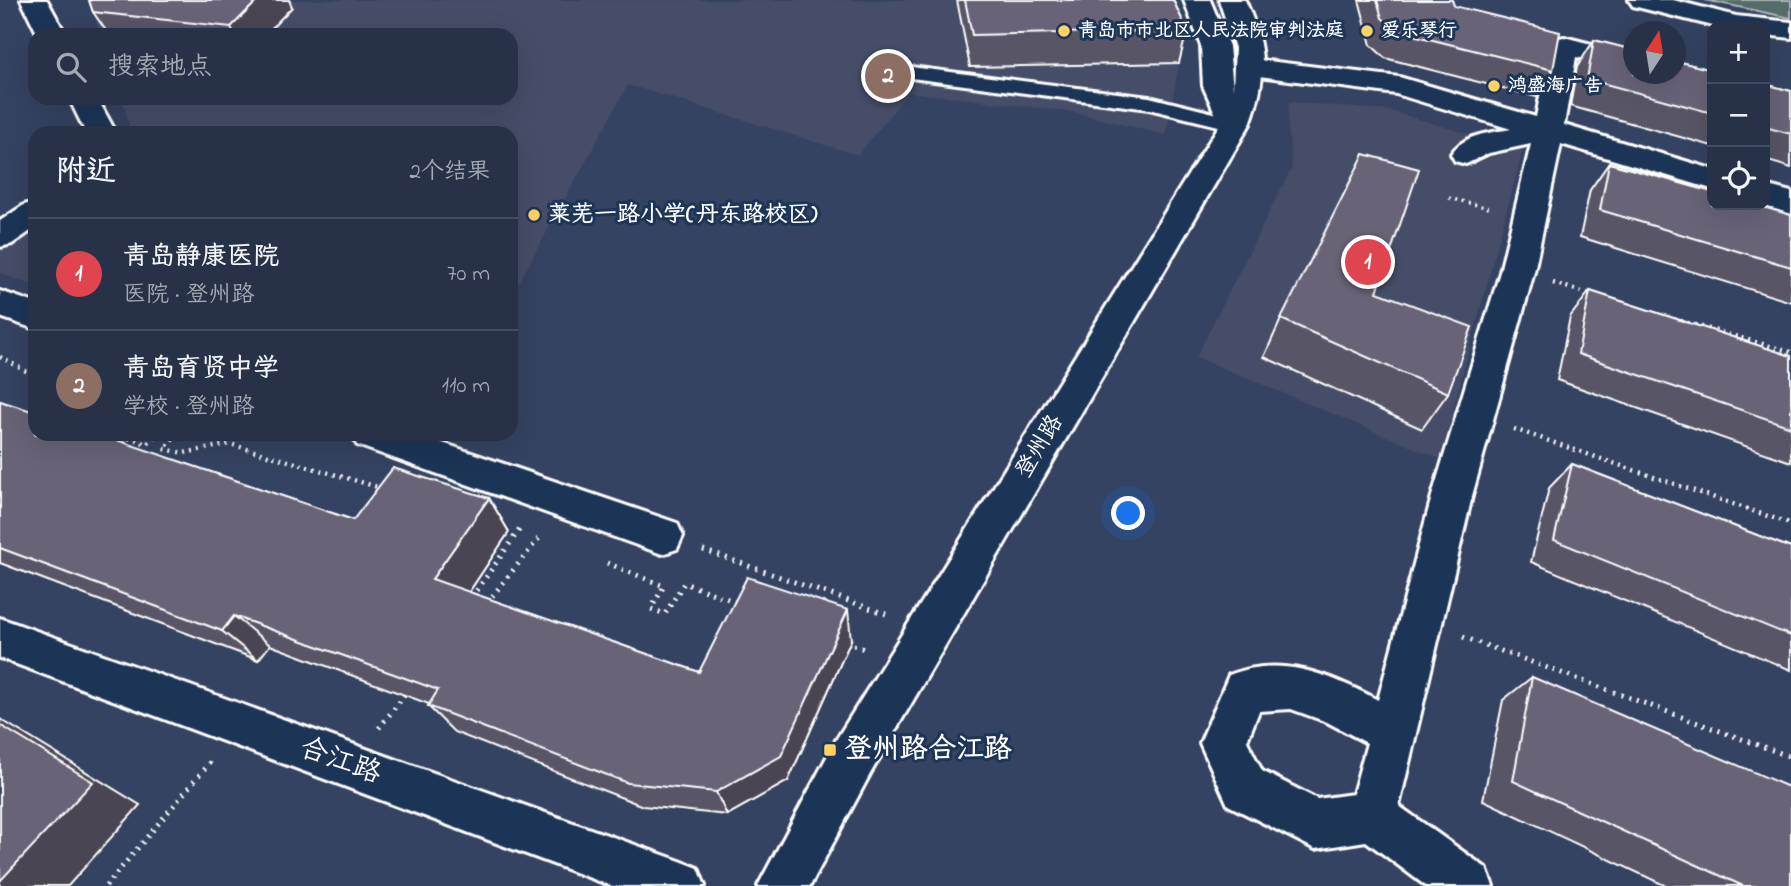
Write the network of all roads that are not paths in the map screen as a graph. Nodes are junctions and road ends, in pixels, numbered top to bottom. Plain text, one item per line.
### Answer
1 (34, 0) edge
2 (1197, 0) edge
3 (1232, 0) edge
4 (1642, 0) edge
5 (1724, 21) edge
6 (48, 28) edge
7 (1770, 28) edge
8 (1791, 30) edge
9 (1623, 61) edge
10 (1251, 67) junction
11 (895, 71) dead end
12 (87, 105) edge
13 (1235, 124) junction
14 (97, 126) edge
15 (1548, 131) junction
16 (1466, 154) dead end
17 (1707, 178) edge
18 (1770, 197) edge
19 (1791, 203) edge
20 (28, 218) edge
21 (0, 236) edge
22 (0, 304) edge
23 (28, 314) edge
24 (391, 441) edge
25 (662, 536) road end
26 (0, 638) edge
27 (1392, 732) junction
28 (1372, 816) junction
29 (680, 886) edge
30 (783, 886) edge
31 (1468, 886) edge

1 - 6 street
2 - 13 street
3 - 10 street
4 - 5 street
7 - 8 street
9 - 15 street
10 - 13 street, 登州路
10 - 15 street
11 - 13 lane
12 - 14 street
13 - 30 street, 登州路
15 - 16 street
15 - 17 street
15 - 27 street
18 - 19 street
20 - 21 street
22 - 23 street
24 - 25 street
26 - 29 street, 合江路
27 - 28 street
27 - 28 street
28 - 31 street

